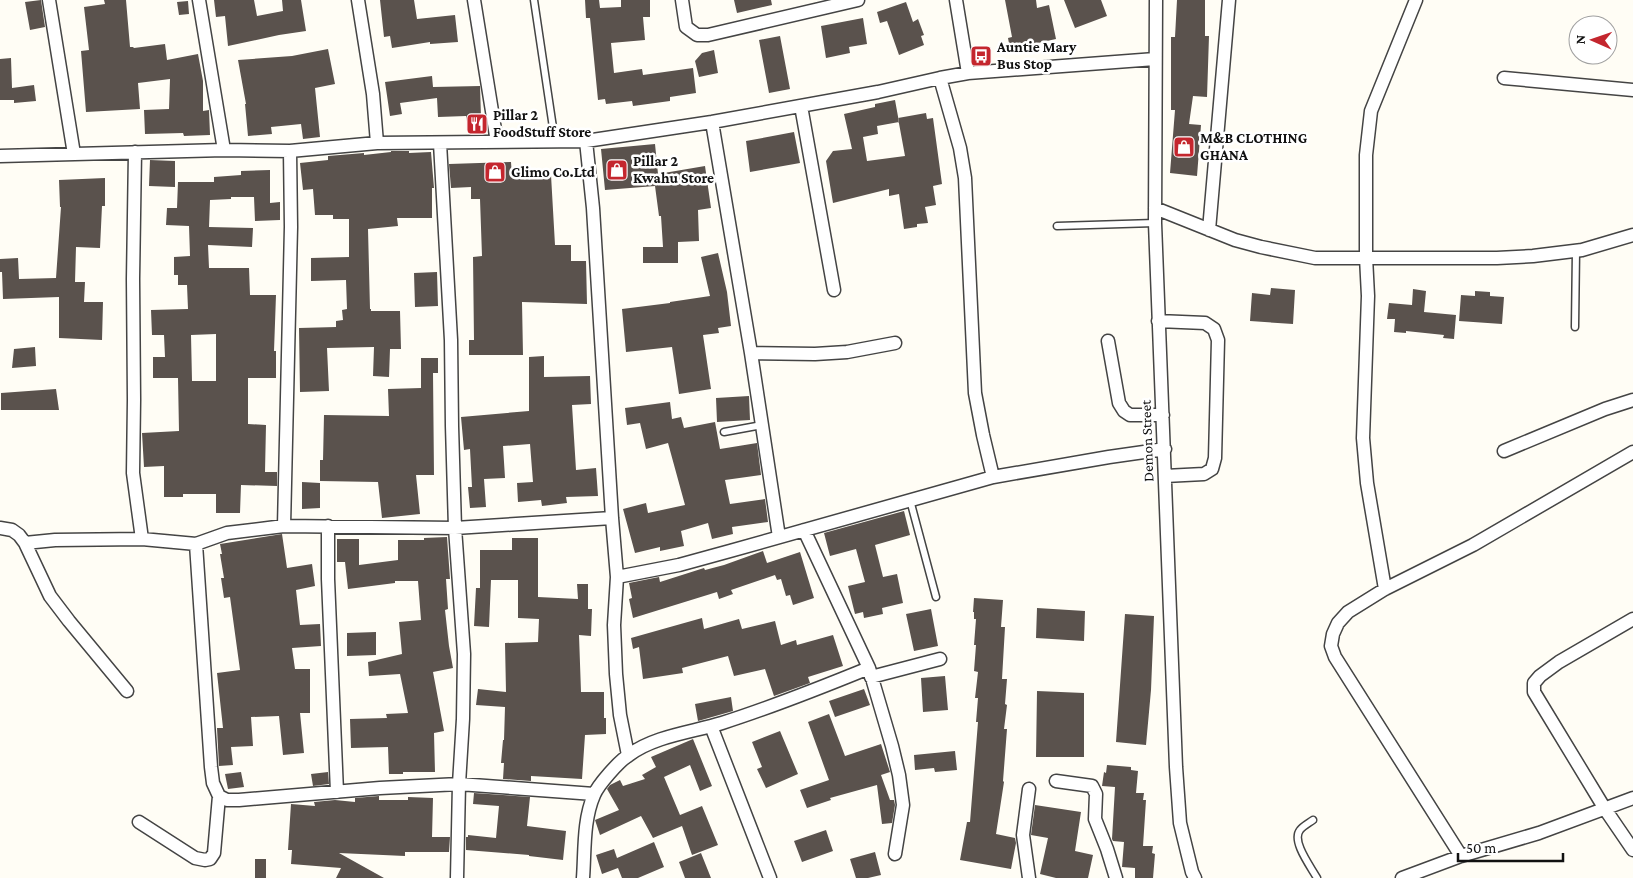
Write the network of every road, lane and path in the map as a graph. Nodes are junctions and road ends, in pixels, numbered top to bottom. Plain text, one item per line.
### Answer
1 (49, 0) edge
2 (199, 0) edge
3 (358, 0) edge
4 (474, 0) edge
5 (534, 0) edge
6 (682, 0) edge
7 (858, 0) edge
8 (956, 0) edge
9 (1156, 0) edge
10 (1229, 0) edge
11 (1416, 0) edge
12 (1155, 59) junction
13 (968, 73) junction
14 (940, 78) junction
15 (1504, 78) dead end
16 (1633, 90) edge
17 (801, 106) junction
18 (712, 122) junction
19 (555, 141) junction
20 (586, 141) junction
21 (497, 142) junction
22 (377, 143) junction
23 (440, 144) junction
24 (224, 150) junction
25 (290, 151) junction
26 (135, 152) junction
27 (74, 154) junction
28 (0, 156) edge
29 (1155, 208) junction
30 (1155, 223) junction
31 (1057, 226) dead end
32 (1209, 230) junction
33 (1633, 235) edge
34 (1576, 251) junction
35 (1366, 257) junction
36 (834, 290) dead end
37 (1158, 321) junction
38 (1575, 327) dead end
39 (1108, 341) dead end
40 (895, 343) dead end
41 (751, 353) junction
42 (1633, 400) edge
43 (1163, 415) junction
44 (762, 425) junction
45 (724, 432) dead end
46 (1165, 450) junction
47 (1504, 451) dead end
48 (1633, 452) edge
49 (1165, 476) junction
50 (993, 477) junction
51 (910, 500) junction
52 (612, 518) junction
53 (284, 526) junction
54 (328, 526) junction
55 (0, 528) edge
56 (455, 528) junction
57 (804, 530) junction
58 (779, 537) junction
59 (142, 539) junction
60 (26, 543) junction
61 (196, 544) junction
62 (617, 577) junction
63 (1385, 589) junction
64 (936, 596) dead end
65 (1633, 619) edge
66 (940, 659) dead end
67 (870, 672) junction
68 (127, 691) dead end
69 (710, 726) junction
70 (628, 755) junction
71 (1056, 781) dead end
72 (459, 784) junction
73 (1029, 789) dead end
74 (337, 792) junction
75 (594, 794) junction
76 (219, 796) junction
77 (1633, 798) edge
78 (1605, 810) junction
79 (1313, 820) dead end
80 (139, 822) dead end
81 (1633, 850) edge
82 (895, 854) dead end
83 (1461, 856) junction
84 (1430, 873) edge
85 (457, 878) edge
86 (583, 878) edge
87 (770, 878) edge
88 (1029, 878) edge
89 (1116, 878) edge
90 (1195, 878) edge
91 (1317, 878) edge
92 (1402, 878) edge

1 - 27 street
2 - 24 street
3 - 22 street
4 - 21 street
5 - 19 lane
6 - 7 street
8 - 13 street
9 - 12 street, Demon Street
10 - 32 street
11 - 35 street
12 - 13 street
12 - 29 street, Demon Street
13 - 14 street
14 - 17 street
14 - 50 street
15 - 16 street
17 - 18 street
17 - 36 street
18 - 20 street
18 - 41 street
19 - 20 street
19 - 21 street
20 - 52 street
21 - 23 street
22 - 23 street
22 - 25 street
23 - 56 street
24 - 25 street
24 - 26 street
25 - 53 street
26 - 27 street
26 - 59 street
27 - 28 street
29 - 30 street, Demon Street
29 - 32 street
30 - 31 lane
30 - 37 street, Demon Street
32 - 35 street
33 - 34 street
34 - 35 street
34 - 38 lane
35 - 63 street
37 - 43 street, Demon Street
37 - 49 street
39 - 43 street
40 - 41 street
41 - 44 street
42 - 47 street
43 - 46 street, Demon Street
44 - 45 lane
44 - 58 street
46 - 49 street, Demon Street
46 - 50 street
48 - 63 street
49 - 90 street, Demon Street
50 - 51 street
51 - 57 street
51 - 64 lane
52 - 56 street
52 - 62 street
53 - 54 street
53 - 61 street
54 - 56 street
54 - 74 street
55 - 60 street
56 - 72 street
57 - 58 street
57 - 67 street
58 - 62 street
59 - 60 street
59 - 61 street
60 - 68 street
61 - 76 street
62 - 70 street
63 - 83 street
65 - 78 street
66 - 67 street
67 - 69 street
67 - 82 street
69 - 70 street
69 - 87 street
70 - 75 street
71 - 89 street
72 - 74 street
72 - 75 street
72 - 85 street
73 - 88 street
74 - 76 street
75 - 86 street
76 - 80 street
77 - 78 street
78 - 81 street
78 - 83 street
79 - 91 lane
83 - 84 street
84 - 92 street

